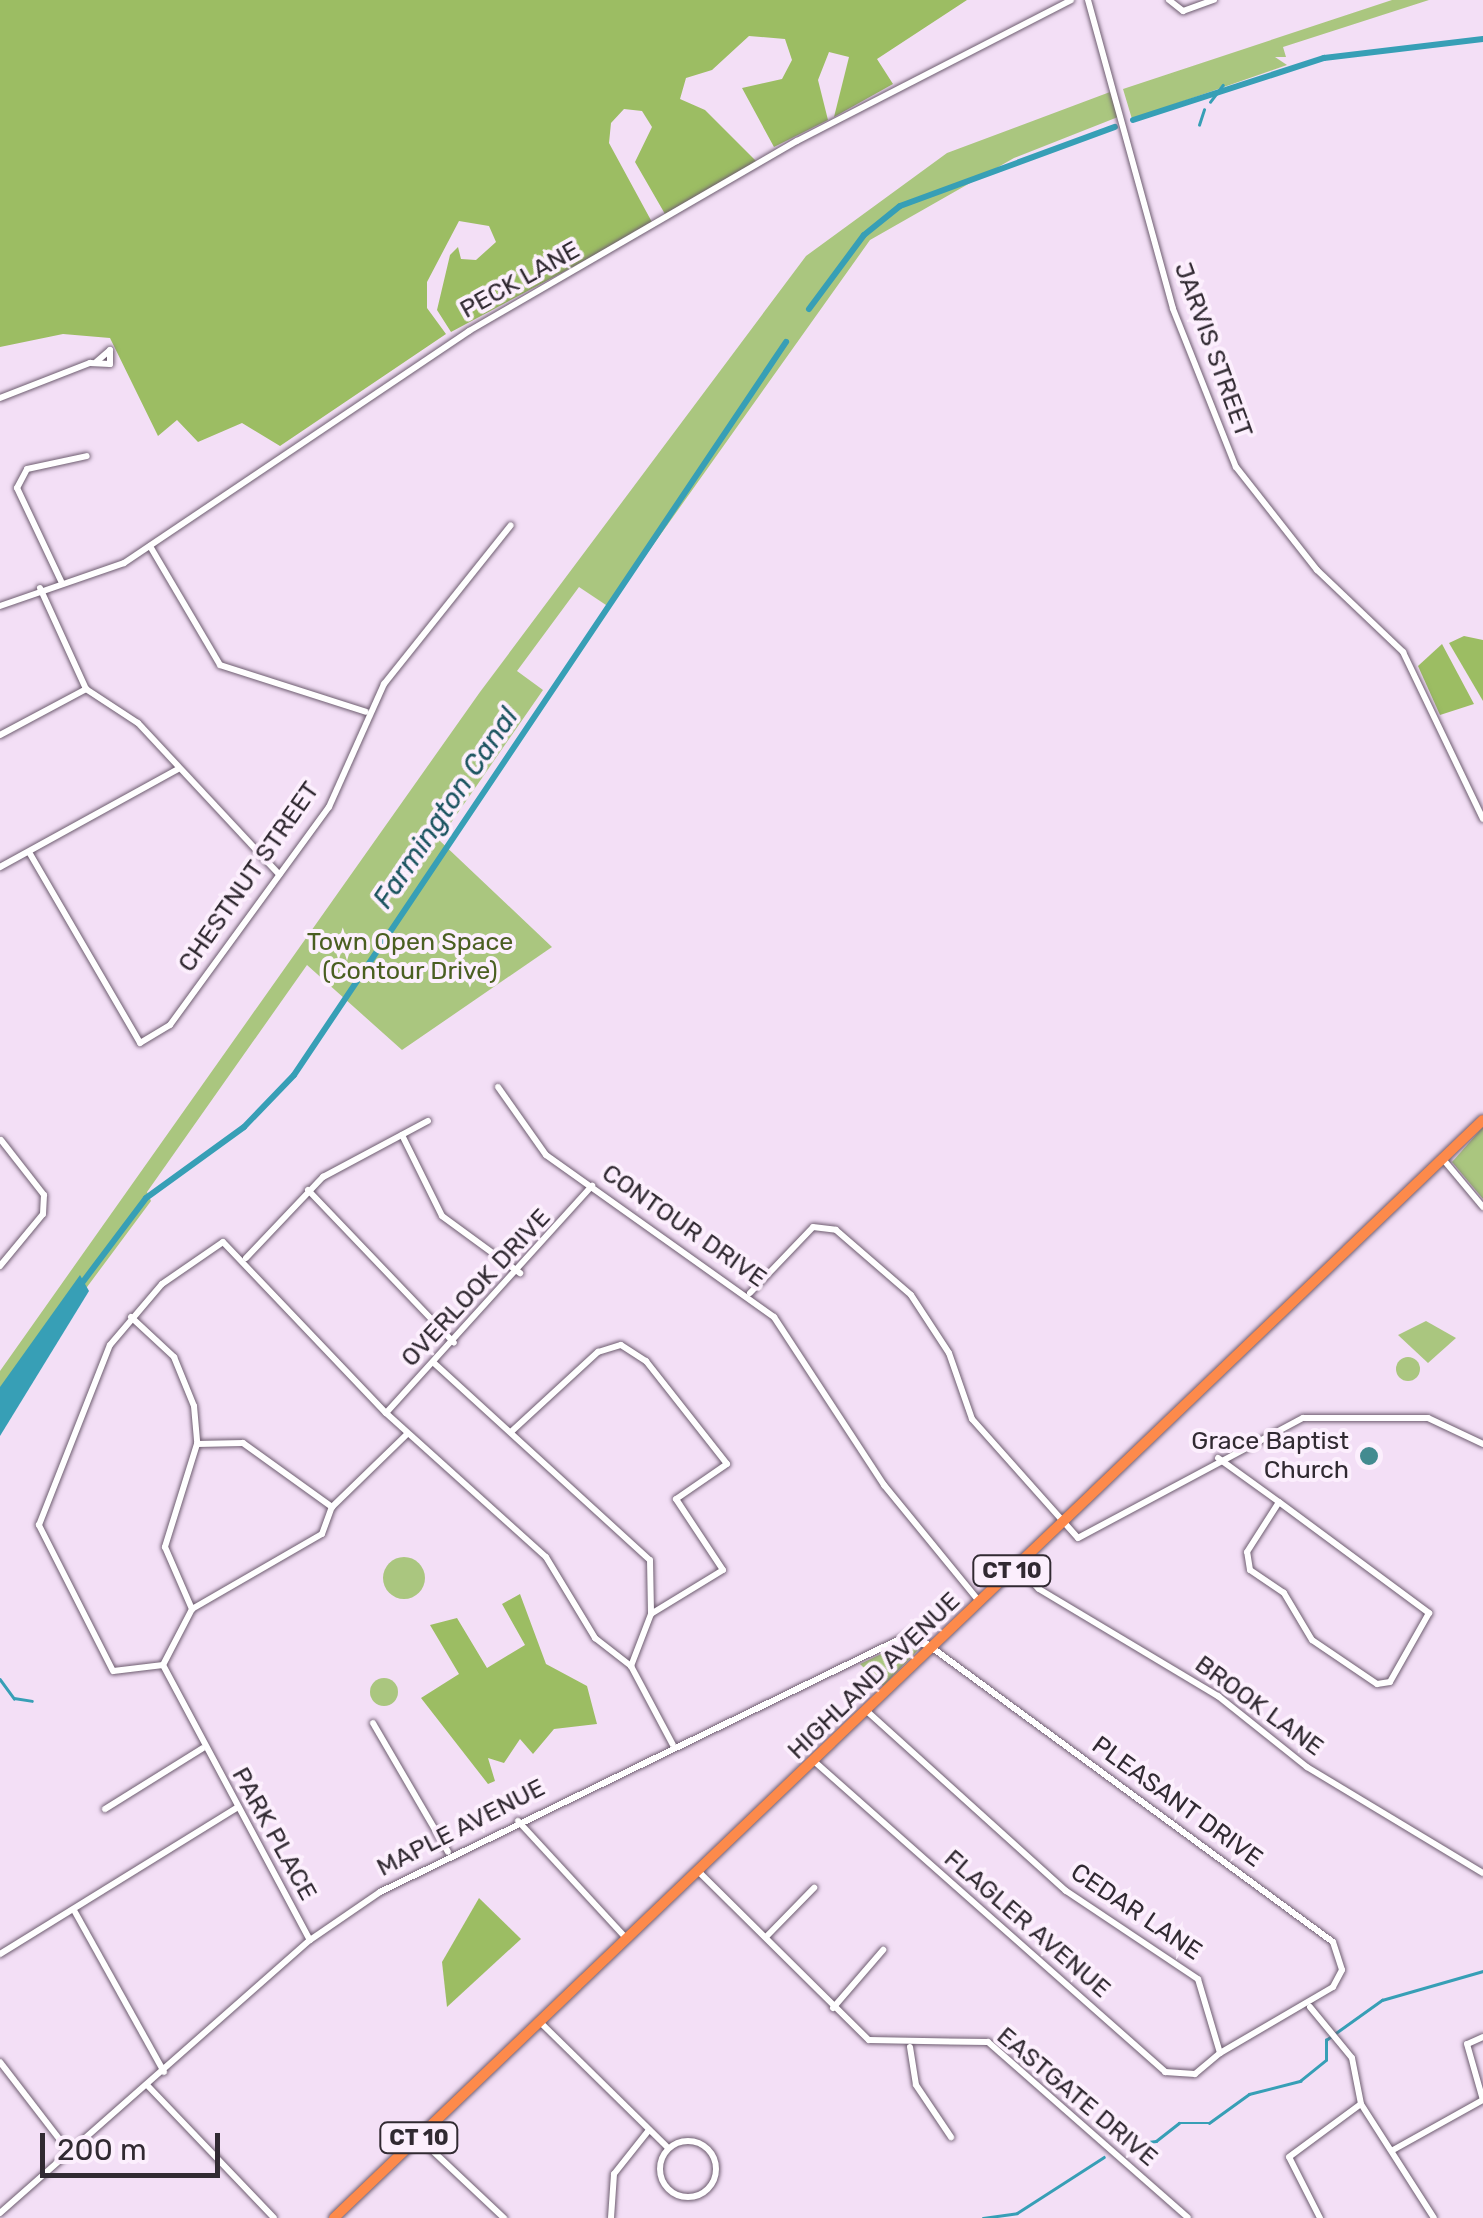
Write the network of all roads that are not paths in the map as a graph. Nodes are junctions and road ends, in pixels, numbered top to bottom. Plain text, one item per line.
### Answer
1 (1071, 0) edge
2 (1088, 0) edge
3 (1169, 0) edge
4 (1214, 0) edge
5 (96, 362) dead end
6 (0, 398) edge
7 (88, 456) dead end
8 (511, 525) dead end
9 (150, 546) junction
10 (61, 581) junction
11 (40, 588) junction
12 (0, 606) edge
13 (86, 688) junction
14 (366, 712) junction
15 (0, 735) edge
16 (178, 769) junction
17 (1483, 819) edge
18 (29, 852) junction
19 (0, 867) edge
20 (279, 874) junction
21 (498, 1088) dead end
22 (1483, 1120) edge
23 (428, 1121) dead end
24 (402, 1135) junction
25 (0, 1140) edge
26 (1442, 1158) junction
27 (592, 1186) junction
28 (308, 1190) junction
29 (1483, 1207) edge
30 (246, 1258) junction
31 (0, 1266) edge
32 (520, 1273) junction
33 (750, 1294) junction
34 (132, 1317) junction
35 (454, 1342) junction
36 (434, 1364) junction
37 (386, 1413) junction
38 (512, 1431) junction
39 (407, 1434) junction
40 (198, 1444) junction
41 (1483, 1444) edge
42 (1218, 1458) junction
43 (1279, 1502) junction
44 (332, 1507) junction
45 (1060, 1526) junction
46 (1017, 1567) junction
47 (980, 1600) junction
48 (192, 1609) junction
49 (652, 1614) junction
50 (934, 1646) junction
51 (162, 1665) junction
52 (631, 1666) junction
53 (866, 1710) junction
54 (373, 1722) dead end
55 (673, 1745) junction
56 (203, 1748) junction
57 (815, 1762) junction
58 (236, 1808) junction
59 (105, 1809) dead end
60 (518, 1821) junction
61 (448, 1852) junction
62 (699, 1872) junction
63 (1483, 1872) edge
64 (814, 1888) dead end
65 (76, 1912) junction
66 (766, 1936) junction
67 (626, 1938) junction
68 (310, 1940) junction
69 (883, 1950) dead end
70 (0, 1954) edge
71 (1310, 2007) junction
72 (833, 2008) junction
73 (542, 2024) junction
74 (1483, 2037) edge
75 (910, 2047) junction
76 (1220, 2053) junction
77 (0, 2062) edge
78 (164, 2072) junction
79 (148, 2086) junction
80 (1483, 2100) edge
81 (1361, 2104) junction
82 (649, 2130) junction
83 (951, 2137) dead end
84 (420, 2138) junction
85 (668, 2148) junction
86 (1393, 2150) junction
87 (70, 2153) junction
88 (0, 2213) edge
89 (274, 2218) edge
90 (334, 2218) edge
91 (504, 2218) edge
92 (611, 2218) edge
93 (1188, 2218) edge
94 (1320, 2218) edge
95 (1434, 2218) edge

1 - 9 street, PECK LANE
2 - 17 street, JARVIS STREET
3 - 4 street
5 - 6 street
7 - 10 street
8 - 14 street, CHESTNUT STREET
9 - 10 street, PECK LANE
9 - 14 street
10 - 11 street, PECK LANE
11 - 12 street, PECK LANE
11 - 13 street
13 - 15 street
13 - 16 street
14 - 20 street, CHESTNUT STREET
16 - 18 street
16 - 20 street
18 - 19 street
18 - 20 street, CHESTNUT STREET
21 - 27 street, CONTOUR DRIVE
22 - 26 highway, HIGHLAND AVENUE / CT 10
23 - 24 street
24 - 28 street
24 - 32 street
25 - 31 street
26 - 29 street
26 - 45 highway, HIGHLAND AVENUE / CT 10
27 - 32 street, OVERLOOK DRIVE
27 - 33 street, CONTOUR DRIVE
28 - 30 street
28 - 35 street
30 - 34 street
30 - 37 street
32 - 35 street, OVERLOOK DRIVE
33 - 45 street
33 - 47 street, CONTOUR DRIVE
34 - 40 street
34 - 51 street
35 - 36 street, OVERLOOK DRIVE
36 - 37 street, OVERLOOK DRIVE
36 - 38 street
37 - 39 street
38 - 49 street
38 - 49 street
39 - 44 street
39 - 52 street
40 - 44 street
40 - 48 street
41 - 42 street
42 - 43 street
42 - 45 street
43 - 43 street
44 - 48 street
45 - 46 highway, HIGHLAND AVENUE / CT 10
46 - 47 highway, HIGHLAND AVENUE / CT 10
46 - 63 street, BROOK LANE
47 - 50 highway, HIGHLAND AVENUE / CT 10
48 - 51 street
49 - 52 street
50 - 53 highway, HIGHLAND AVENUE / CT 10
50 - 55 street, MAPLE AVENUE
50 - 71 street, PLEASANT DRIVE
51 - 56 street, PARK PLACE
52 - 55 street
53 - 57 highway, HIGHLAND AVENUE / CT 10
53 - 76 street, CEDAR LANE
54 - 61 street
55 - 60 street, MAPLE AVENUE
56 - 58 street, PARK PLACE
56 - 59 street, PARK PLACE
57 - 62 highway, HIGHLAND AVENUE / CT 10
57 - 76 street, FLAGLER AVENUE
58 - 65 street
58 - 68 street, PARK PLACE
60 - 61 street, MAPLE AVENUE
60 - 67 street
61 - 68 street, MAPLE AVENUE
62 - 66 street, EASTGATE DRIVE
62 - 67 highway, HIGHLAND AVENUE / CT 10
64 - 66 street
65 - 70 street
65 - 78 street
66 - 72 street, EASTGATE DRIVE
67 - 73 highway, HIGHLAND AVENUE / CT 10
68 - 78 street, MAPLE AVENUE
69 - 72 street
71 - 76 street
71 - 81 street
72 - 75 street, EASTGATE DRIVE
73 - 82 street
73 - 84 highway, HIGHLAND AVENUE / CT 10
74 - 80 street
75 - 83 street
75 - 93 street, EASTGATE DRIVE
77 - 87 street
78 - 79 street, MAPLE AVENUE
79 - 87 street, MAPLE AVENUE
79 - 89 street
80 - 86 street
81 - 86 street
81 - 94 street
82 - 85 street
82 - 92 street
84 - 90 highway, HIGHLAND AVENUE / CT 10
84 - 91 street
85 - 85 street
86 - 95 street
87 - 88 street, MAPLE AVENUE

